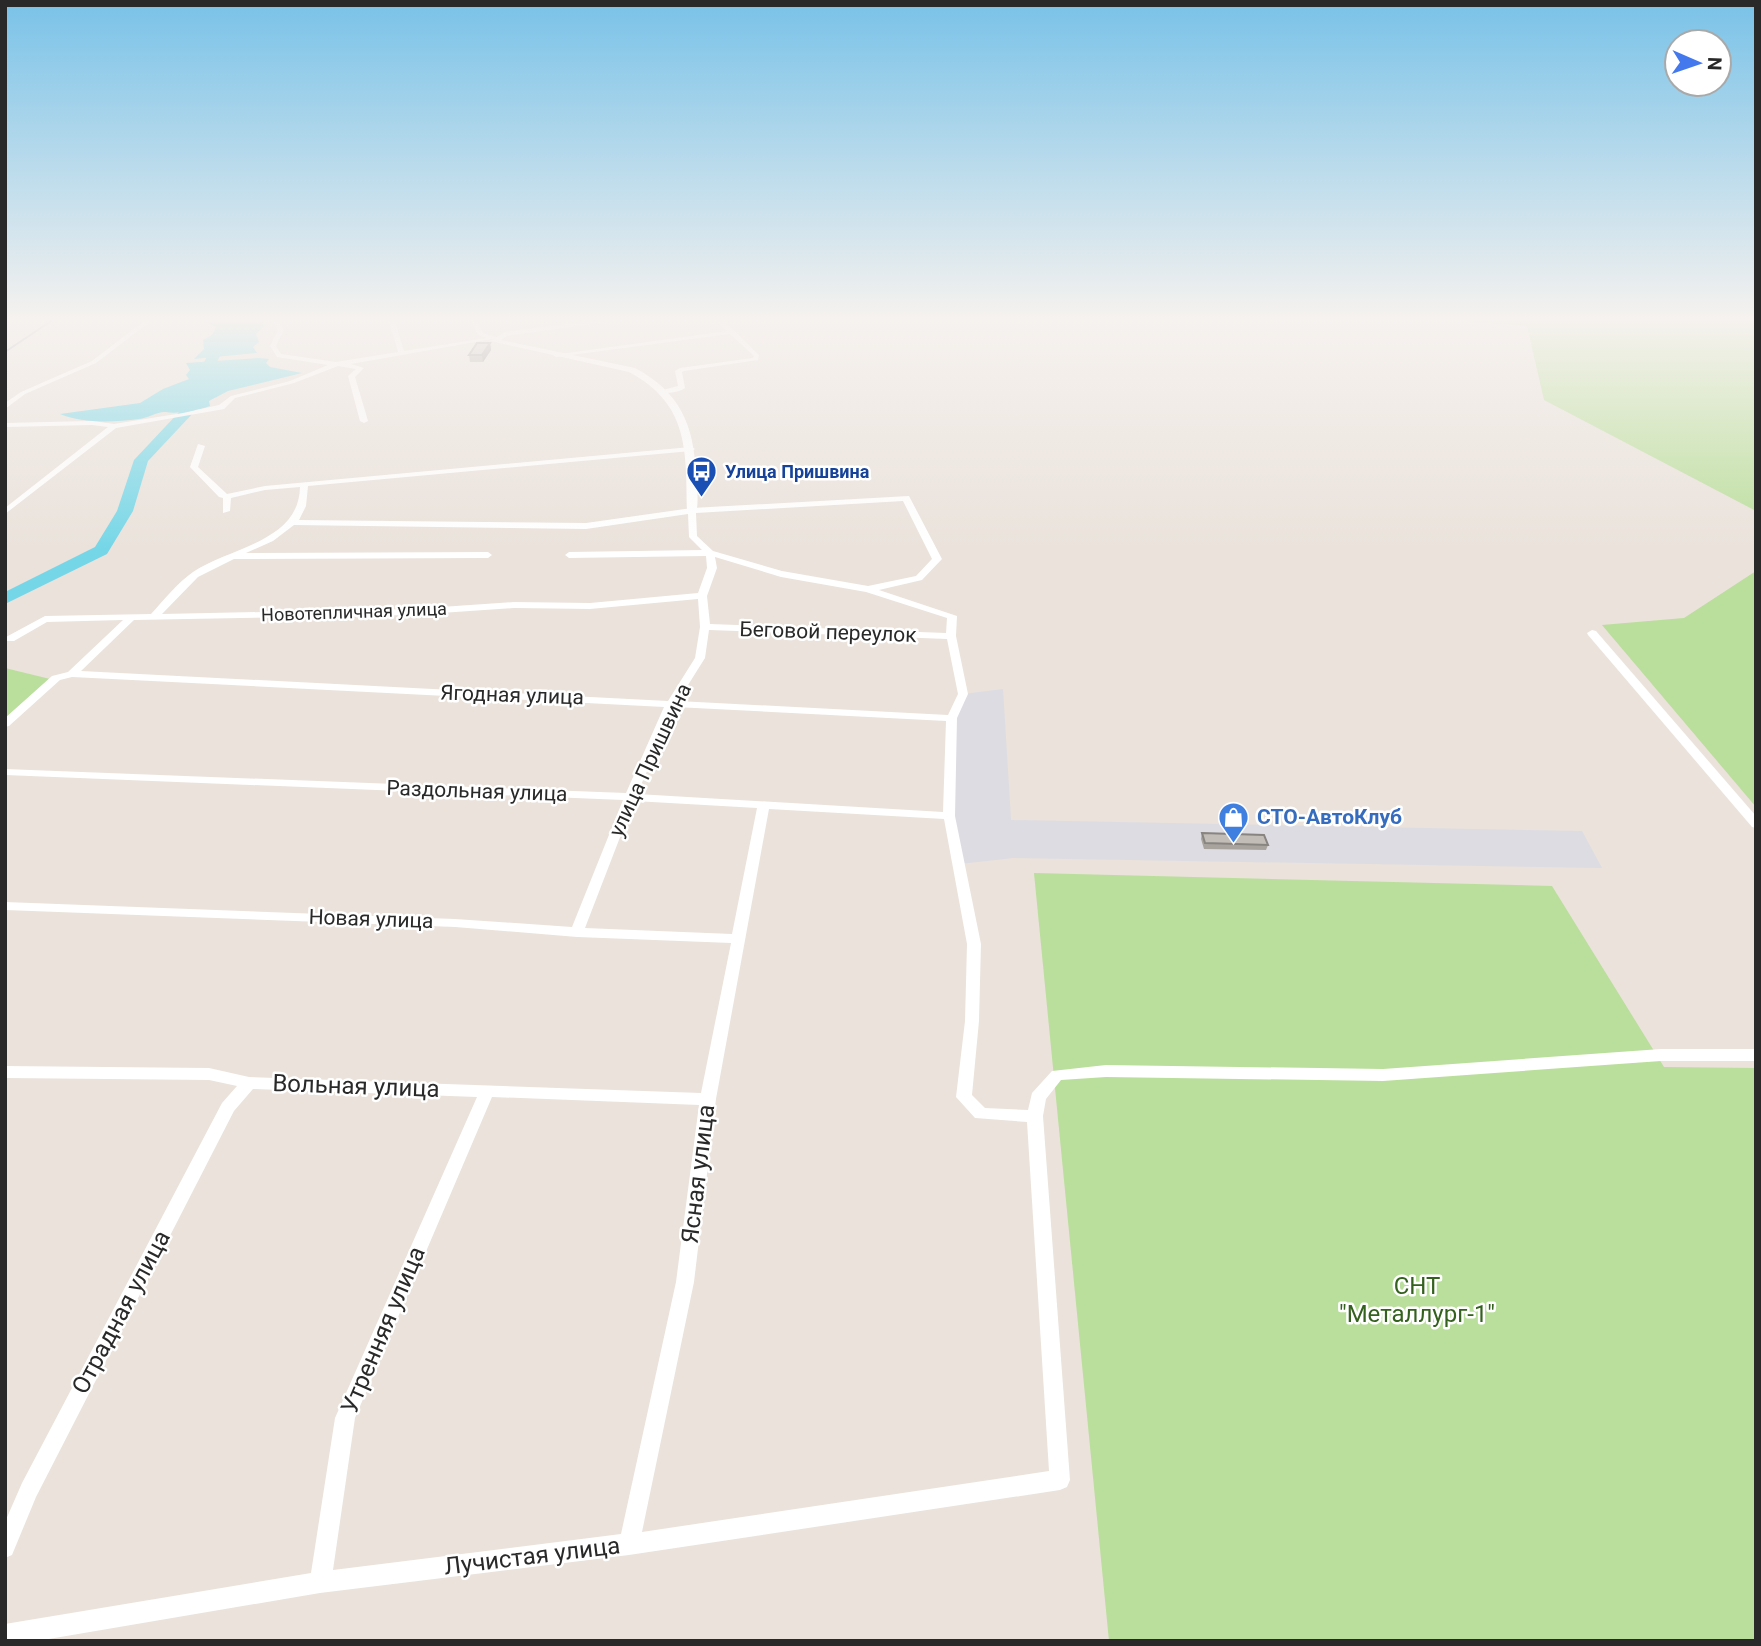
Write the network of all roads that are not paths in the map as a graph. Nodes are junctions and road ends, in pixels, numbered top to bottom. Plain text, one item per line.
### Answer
1 (232, 398) edge
2 (357, 398) edge
3 (668, 398) edge
4 (364, 421) dead end
5 (5, 425) edge
6 (114, 426) junction
7 (201, 446) dead end
8 (691, 449) junction
9 (304, 485) junction
10 (227, 496) junction
11 (226, 510) dead end
12 (5, 512) edge
13 (692, 512) junction
14 (291, 522) junction
15 (710, 553) junction
16 (229, 555) junction
17 (488, 555) dead end
18 (569, 555) dead end
19 (868, 589) junction
20 (702, 596) junction
21 (953, 616) joint
22 (153, 618) junction
23 (130, 619) junction
24 (705, 627) junction
25 (1592, 633) dead end
26 (951, 636) junction
27 (10, 639) dead end
28 (72, 674) junction
29 (672, 702) junction
30 (952, 718) junction
31 (5, 724) edge
32 (5, 772) edge
33 (629, 797) junction
34 (764, 804) junction
35 (949, 816) junction
36 (1756, 824) edge
37 (5, 906) edge
38 (577, 932) junction
39 (737, 939) junction
40 (1756, 1055) edge
41 (6, 1073) edge
42 (249, 1083) junction
43 (487, 1091) junction
44 (708, 1099) junction
45 (1035, 1116) junction
46 (629, 1544) junction
47 (5, 1548) edge
48 (320, 1582) junction
49 (5, 1635) edge

1 - 6 street
2 - 4 street
3 - 8 street
5 - 6 street
6 - 12 street
7 - 10 street
8 - 9 street
8 - 13 street
9 - 10 street
9 - 14 street
10 - 11 street
13 - 14 street
13 - 15 street
13 - 19 street
14 - 16 street
15 - 18 street
15 - 19 street
15 - 20 street, улица Пришвина
16 - 17 street
16 - 22 street
19 - 21 street
20 - 22 street, Новотепличная улица
20 - 24 street, улица Пришвина
21 - 26 street
22 - 23 street, Новотепличная улица
23 - 27 street, Новотепличная улица
23 - 28 street
24 - 26 street, Беговой переулок
24 - 29 street, улица Пришвина
25 - 36 street
26 - 30 street
28 - 29 street, Ягодная улица
28 - 31 street
29 - 30 street, Ягодная улица
29 - 33 street, улица Пришвина
30 - 35 street
32 - 33 street, Раздольная улица
33 - 34 street, Раздольная улица
33 - 38 street, улица Пришвина
34 - 35 street, Раздольная улица
34 - 39 street, Ясная улица
35 - 45 street
37 - 38 street, Новая улица
38 - 39 street, Новая улица
39 - 44 street, Ясная улица
40 - 45 street
41 - 42 street, Вольная улица
42 - 43 street, Вольная улица
42 - 47 street, Отрадная улица
43 - 44 street, Вольная улица
43 - 48 street, Утренняя улица
44 - 46 street, Ясная улица
45 - 46 street, Лучистая улица
46 - 48 street, Лучистая улица
48 - 49 street, Лучистая улица

